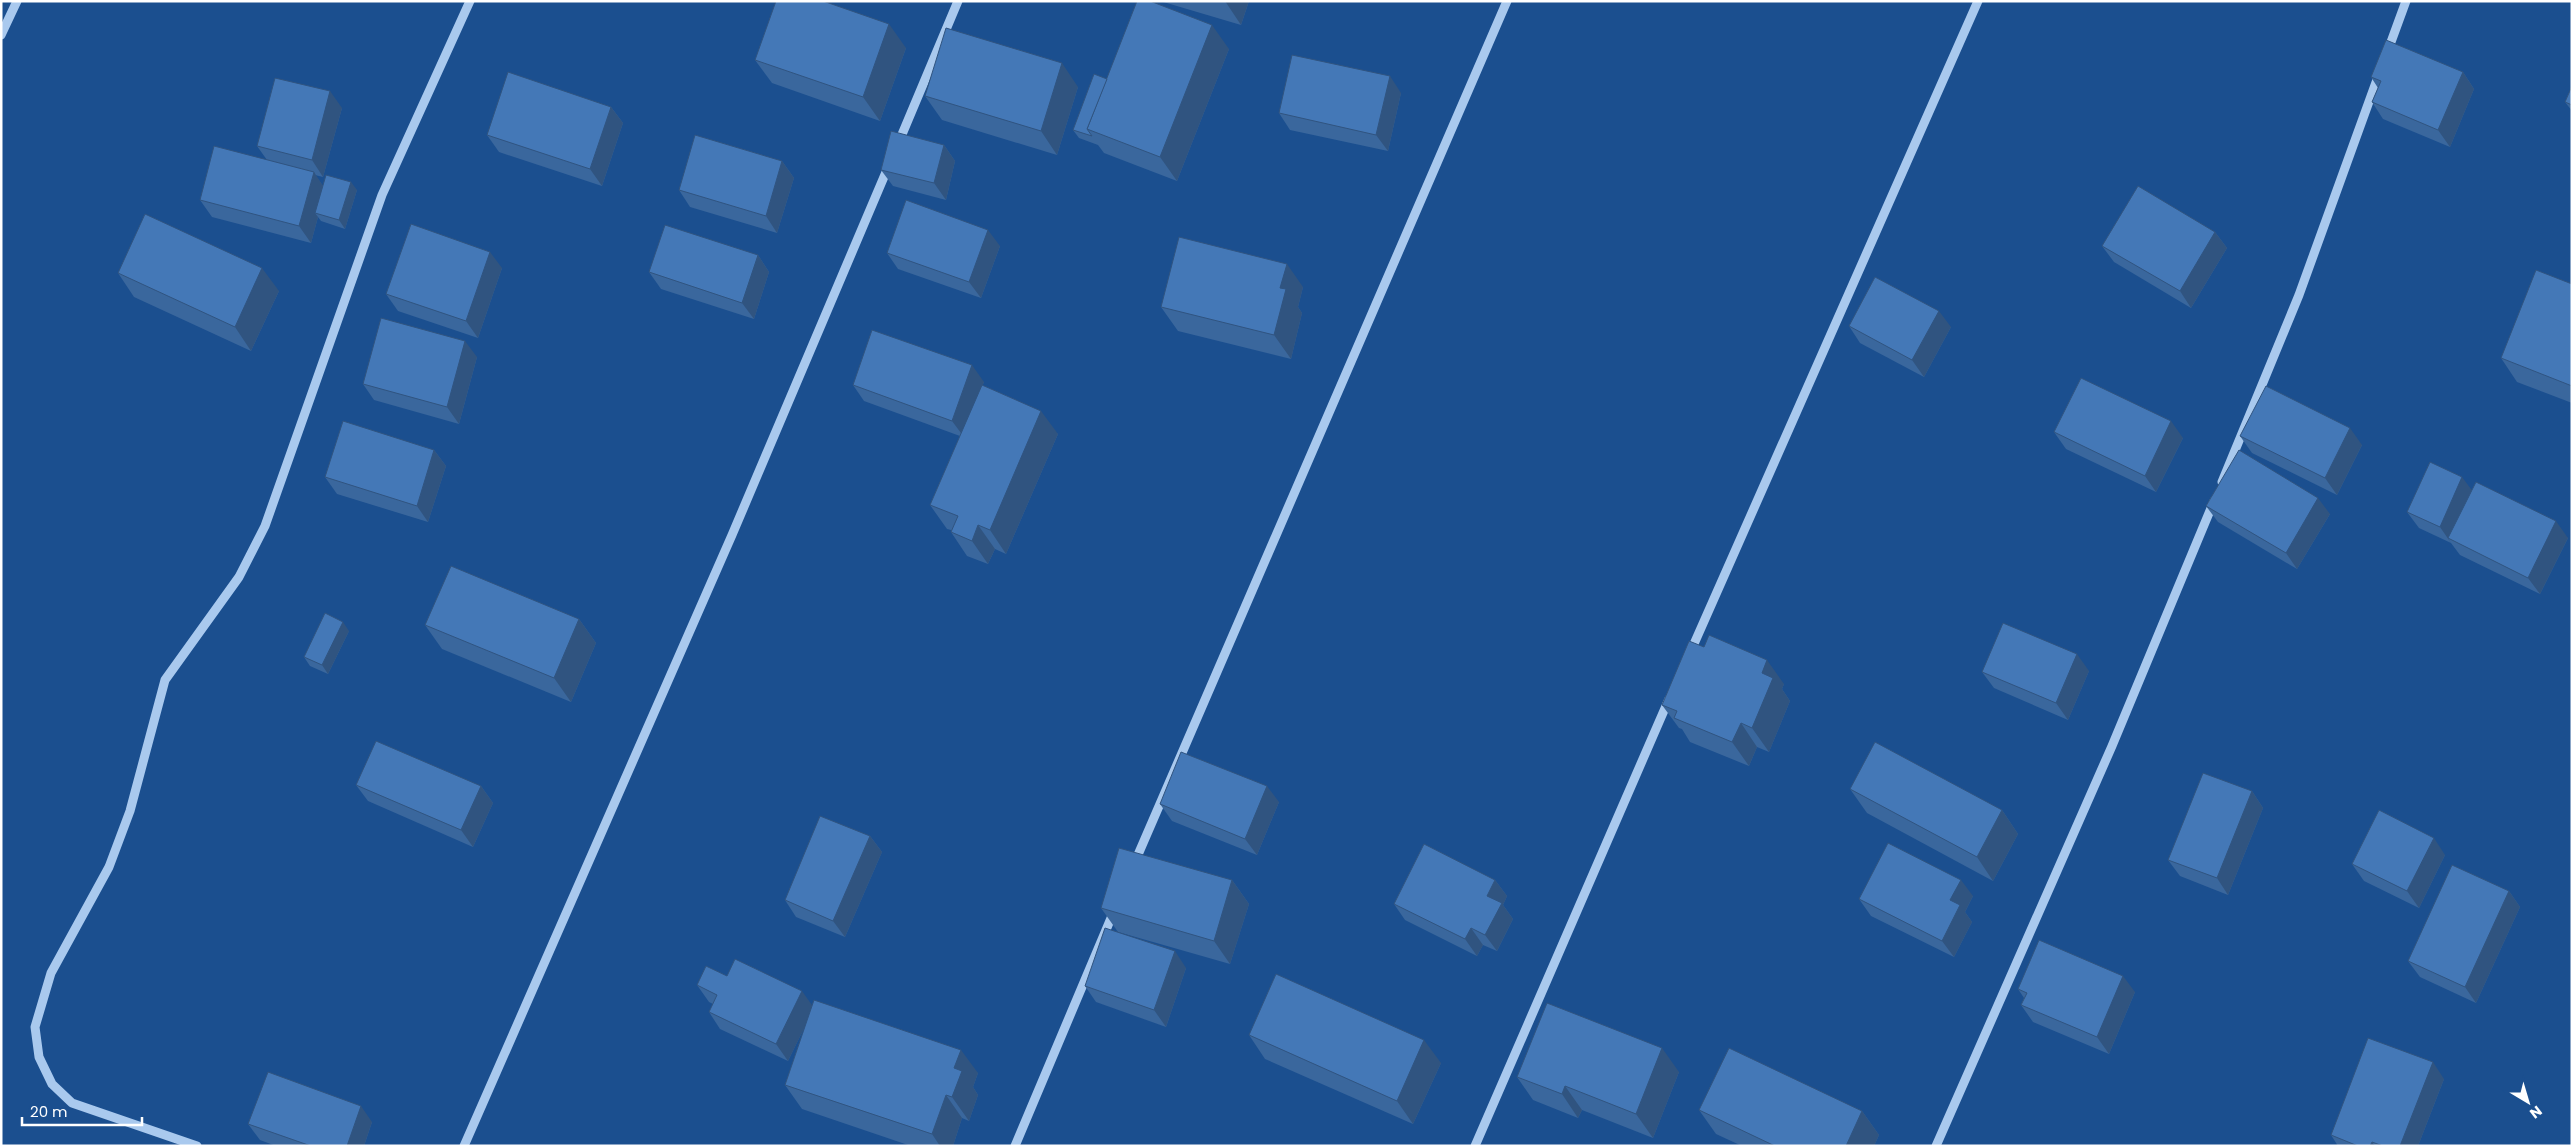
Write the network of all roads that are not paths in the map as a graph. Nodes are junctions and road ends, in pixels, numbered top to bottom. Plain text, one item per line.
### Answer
1 (17, 1) edge
2 (470, 1) edge
3 (958, 1) edge
4 (1507, 1) edge
5 (1978, 1) edge
6 (2406, 1) edge
7 (1, 35) edge
8 (1684, 665) edge
9 (1672, 692) edge
10 (1129, 876) edge
11 (1118, 903) edge
12 (196, 1146) edge
13 (464, 1146) edge
14 (1015, 1146) edge
15 (1475, 1146) edge
16 (1936, 1146) edge

1 - 7 street
2 - 12 street
3 - 13 street
4 - 10 street
5 - 8 street
6 - 16 street
9 - 15 street
11 - 14 street

